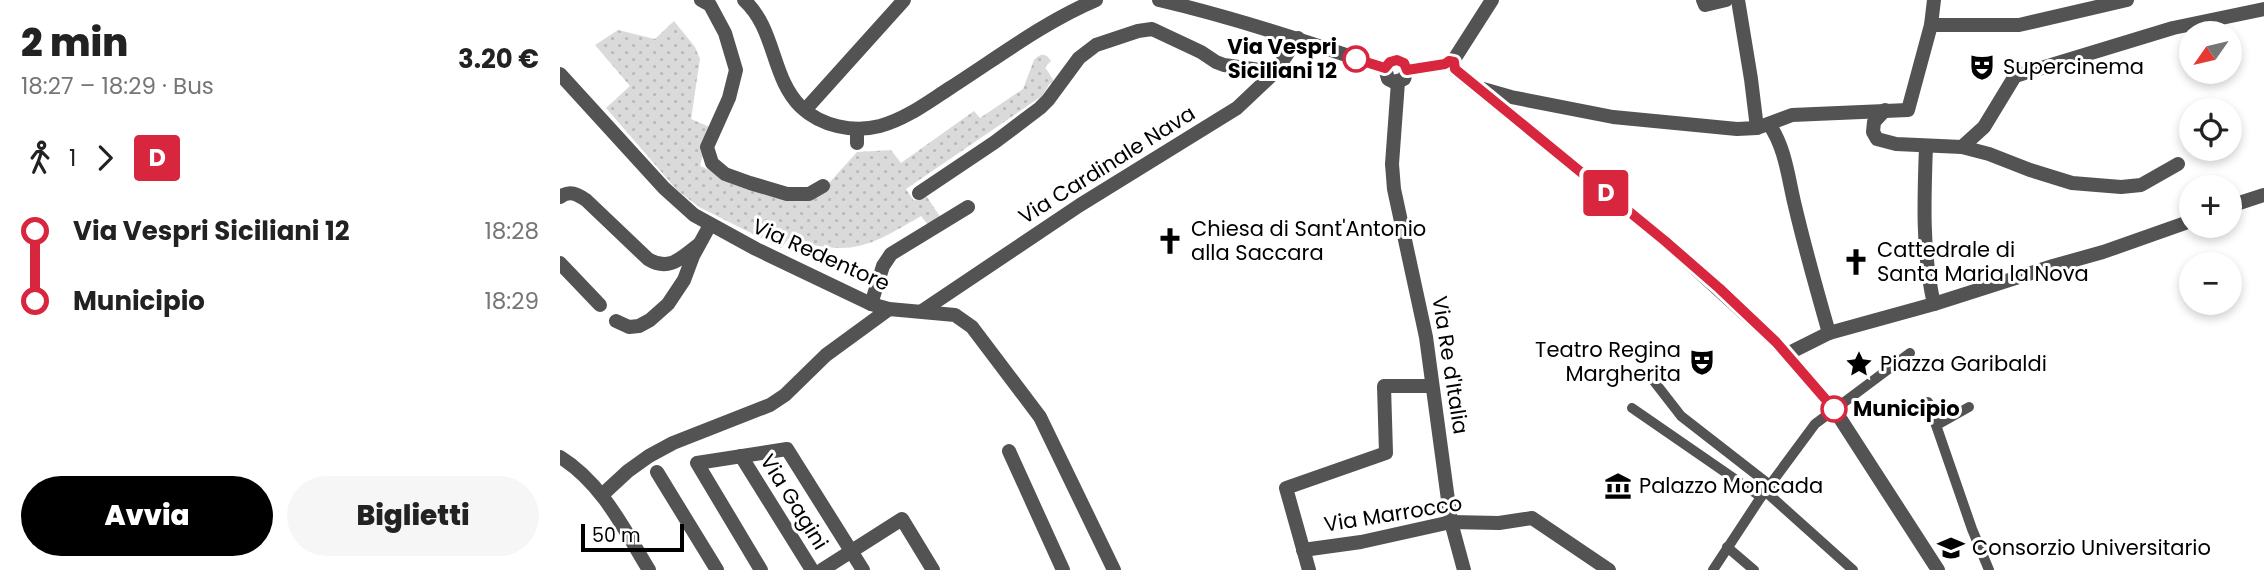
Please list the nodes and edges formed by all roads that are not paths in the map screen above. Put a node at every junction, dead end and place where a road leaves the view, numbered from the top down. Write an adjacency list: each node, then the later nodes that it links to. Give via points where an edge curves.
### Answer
1 (701, 0): 28 (street, via 710,5 725,33 737,69 707,147 712,163 725,174 787,194 809,194)
2 (744, 0): 22 (street, via 764,26 785,85)
3 (904, 0): 22 (street)
4 (1096, 0): 22 (street, via 913,112 857,136)
5 (1159, 0): 14 (street)
6 (1492, 0): 15 (street)
7 (1703, 0): 8 (street, via 1705,5)
8 (1726, 0)
9 (1738, 0): 24 (street)
10 (1934, 0): 13 (street)
11 (2127, 0): 13 (street, via 2019,25)
12 (2264, 9): 26 (street, via 2174,28 2015,75 1984,127)
13 (1931, 25): 23 (street, via 1908,110)
14 (1298, 38): 16 (street); 18 (street, Via Cardinale Nava)
15 (1451, 65): 17 (street); 21 (street)
16 (1385, 68): 17 (street, via 1397,60); 20 (street, via 1388,79)
17 (1407, 70): 20 (street)
18 (1275, 72): 29 (street, via 1216,62 1152,29 1129,33 1096,45 1079,58 1040,108); 42 (street, Via Cardinale Nava, via 1237,108 1080,205)
19 (560, 74): 34 (street, Via Redentore, via 664,188)
20 (1398, 82): 48 (street, Via Re d'Italia, via 1394,189 1419,299)
21 (1475, 86): 24 (street, via 1613,117 1737,129); 46 (street, via 1665,241)
22 (805, 110)
23 (1885, 110): 24 (street, via 1792,115); 25 (street, via 1874,122 1877,139)
24 (1763, 126): 44 (street, via 1776,134 1786,160)
25 (1926, 146): 26 (street); 39 (street, via 1924,229)
26 (1962, 147): 27 (street, via 2072,183 2120,187 2141,185)
27 (2178, 164)
28 (823, 186)
29 (919, 193)
30 (2264, 195): 32 (street)
31 (560, 197): 36 (street, via 576,193 586,200 657,265 680,259)
32 (2242, 202)
33 (968, 207): 38 (street, via 891,254 883,265)
34 (710, 225): 36 (street); 38 (street, Via Redentore)
35 (2179, 225): 39 (street)
36 (698, 245): 43 (street, via 684,280 650,320 629,327)
37 (560, 263): 40 (street)
38 (872, 304): 41 (street, Via Redentore)
39 (1934, 304): 44 (street)
40 (600, 305)
41 (889, 309): 42 (street, Via Redentore); 61 (street, via 826,355 770,405 673,443 628,471)
42 (922, 311): 75 (street, Via Redentore, via 946,313 972,327 1030,402)
43 (616, 321)
44 (1829, 334): 46 (street)
45 (1910, 353): 52 (street)
46 (1787, 354): 52 (street)
47 (1653, 380): 54 (street, via 1681,416)
48 (1432, 386): 62 (street, Via Re d'Italia); 64 (street, via 1384,386 1386,453 1286,488)
49 (1928, 402): 53 (street)
50 (1969, 407): 53 (street)
51 (1632, 408): 57 (street)
52 (1834, 409): 60 (street, via 1815,424); 81 (street)
53 (1937, 425): 82 (street)
54 (1715, 442): 57 (street); 60 (street)
55 (1009, 451): 74 (street)
56 (741, 456): 65 (street, via 787,449); 69 (street, via 697,463); 70 (street, Via Gagini)
57 (1704, 456): 60 (street)
58 (560, 457): 61 (street, via 578,468)
59 (657, 472): 68 (street)
60 (1766, 492): 63 (street); 80 (street)
61 (602, 495): 67 (street)
62 (1451, 522): 64 (street, Via Marrocco); 77 (street, Via Re d'Italia); 78 (street, Via Marrocco, via 1527,519)
63 (1727, 547): 66 (street); 79 (street)
64 (1303, 550): 76 (street)
65 (852, 551): 71 (street); 72 (street); 73 (street, via 902,519)
66 (1751, 568)
67 (649, 570)
68 (718, 570)
69 (761, 570)
70 (812, 570)
71 (822, 570)
72 (863, 570)
73 (933, 570)
74 (1063, 570)
75 (1114, 570)
76 (1309, 570)
77 (1464, 570)
78 (1609, 570)
79 (1713, 570)
80 (1853, 570)
81 (1938, 570)
82 (1989, 570)

